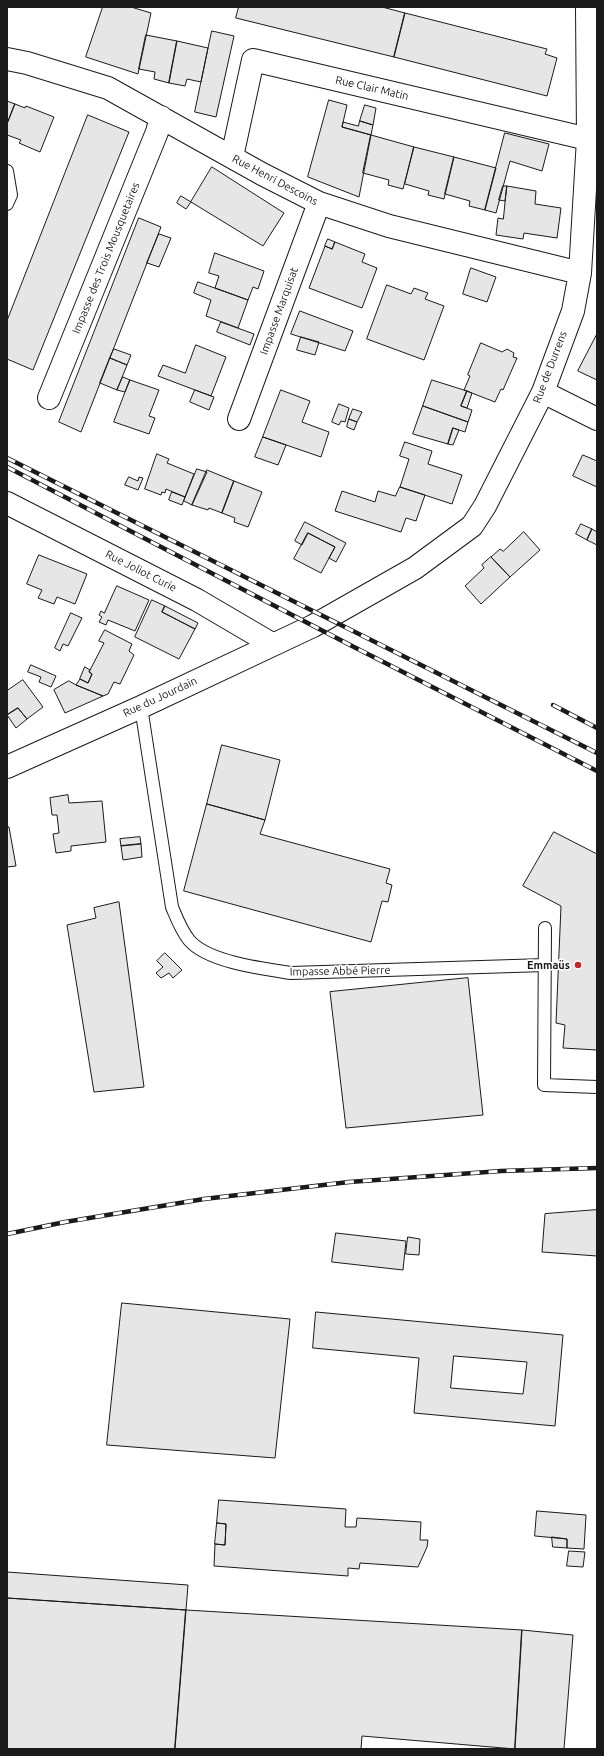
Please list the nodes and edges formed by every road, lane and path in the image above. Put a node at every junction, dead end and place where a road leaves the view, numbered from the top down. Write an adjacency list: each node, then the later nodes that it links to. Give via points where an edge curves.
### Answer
1 (587, 7): 4 (street, Rue de Durrens)
2 (7, 59): 3 (street, Rue Henri Descoins, via 57,71 108,88)
3 (161, 117): 5 (street, Rue Henri Descoins); 11 (street, Impasse des Trois Mousquetaires)
4 (592, 141): 5 (street, Rue Clair Matin, via 253,60); 9 (street, Rue de Durrens)
5 (232, 157): 7 (street, Rue Henri Descoins)
6 (7, 171): 8 (lane, via 11,195)
7 (319, 203): 9 (street, Rue Henri Descoins, via 389,226); 13 (street, Impasse Marquisat)
8 (7, 204)
9 (580, 273): 10 (street, Rue de Durrens, via 572,311)
10 (543, 392): 12 (street); 15 (street, Rue de Durrens, via 485,506 472,526 415,568)
11 (49, 398)
12 (597, 419)
13 (239, 420)
14 (7, 503): 16 (street, Rue Joliot Curie, via 197,600)
15 (313, 626): 16 (street, Rue du Jourdain)
16 (272, 644): 17 (street, Rue du Jourdain)
17 (141, 706): 18 (street, Rue du Jourdain); 20 (lane, Impasse Abbé Pierre, via 172,907 180,927 190,942 213,956 291,973)
18 (7, 767)
19 (545, 928): 20 (lane)
20 (545, 966): 21 (lane, via 544,1085)
21 (597, 1087)

